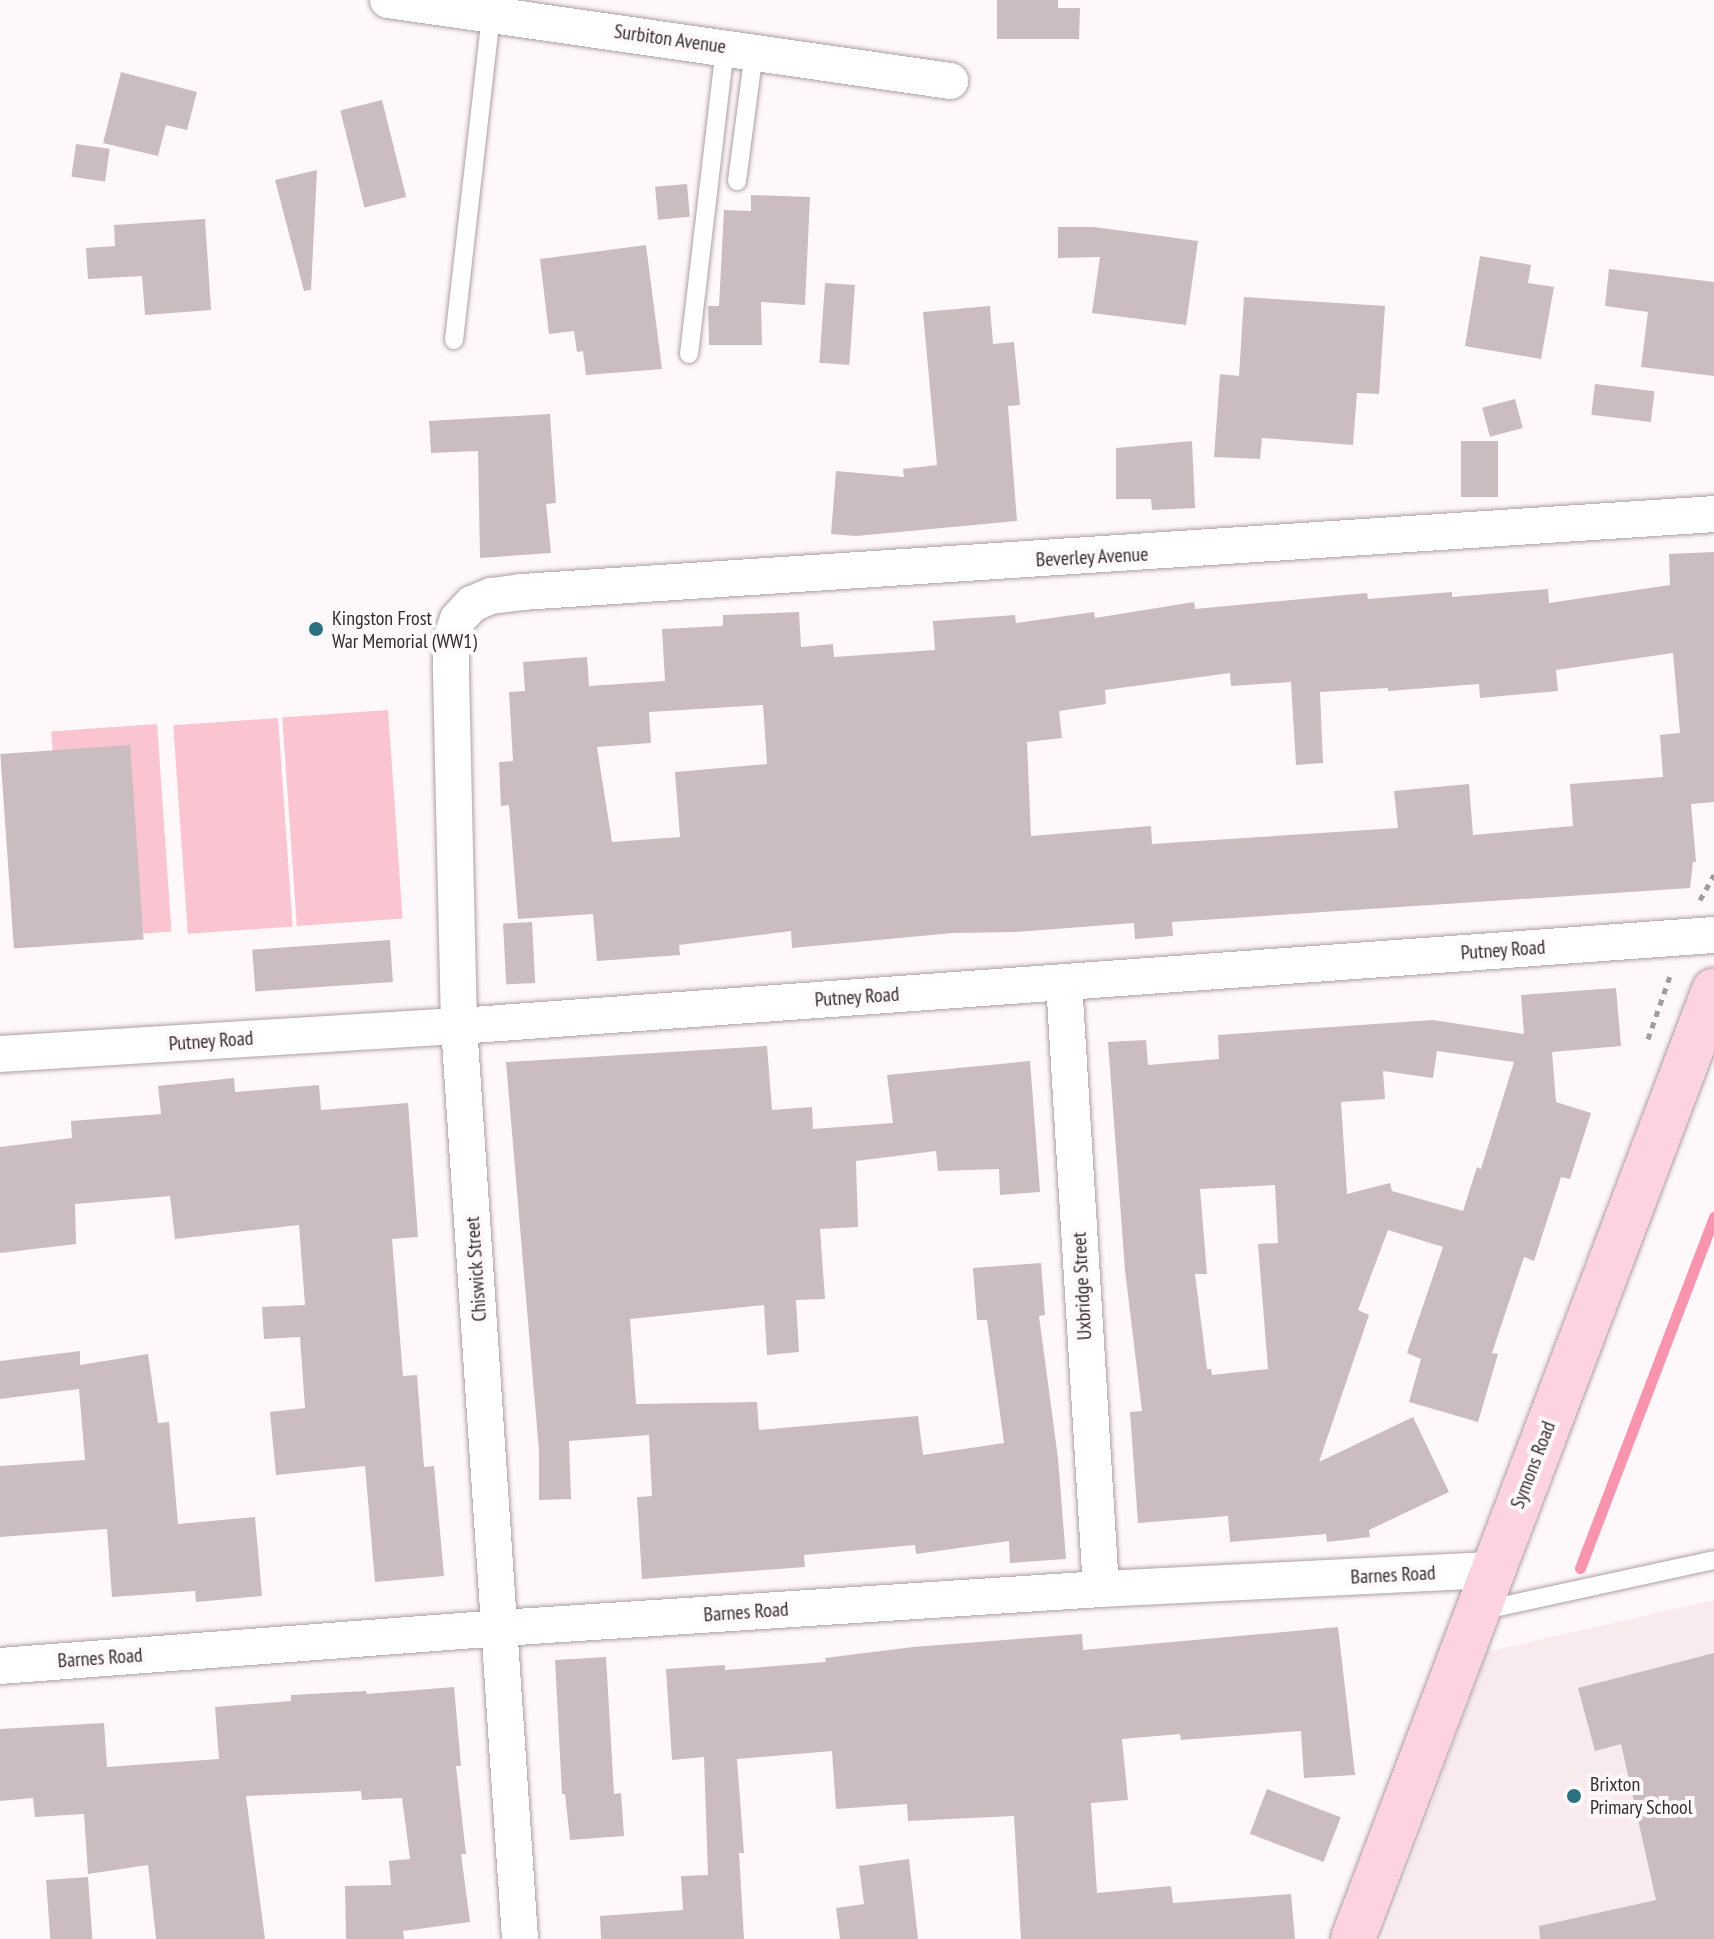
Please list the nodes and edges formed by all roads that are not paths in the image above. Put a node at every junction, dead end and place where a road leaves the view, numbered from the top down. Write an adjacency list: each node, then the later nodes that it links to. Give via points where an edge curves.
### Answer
1 (388, 0): 2 (street, Surbiton Avenue)
2 (492, 7): 3 (street, Surbiton Avenue); 6 (lane)
3 (740, 48): 4 (street, Surbiton Avenue); 5 (lane); 7 (lane)
4 (950, 81)
5 (737, 181)
6 (454, 340)
7 (689, 354)
8 (1714, 514): 9 (street, Beverley Avenue, via 522,592)
9 (472, 604): 13 (street, Chiswick Street, via 458,619 451,639)
10 (1714, 935): 11 (street, Putney Road)
11 (1064, 982): 13 (street, Putney Road); 17 (street, Uxbridge Street)
12 (1714, 990): 16 (main road, Symons Road)
13 (459, 1026): 14 (street, Putney Road); 19 (street, Chiswick Street)
14 (0, 1054)
15 (1714, 1560): 18 (lane)
16 (1493, 1570): 17 (street, Barnes Road); 18 (main road, Symons Road)
17 (1101, 1589): 19 (street, Barnes Road)
18 (1477, 1611): 22 (main road, Symons Road)
19 (501, 1628): 20 (street, Barnes Road); 21 (street, Chiswick Street)
20 (0, 1666)
21 (520, 1939)
22 (1353, 1939)

